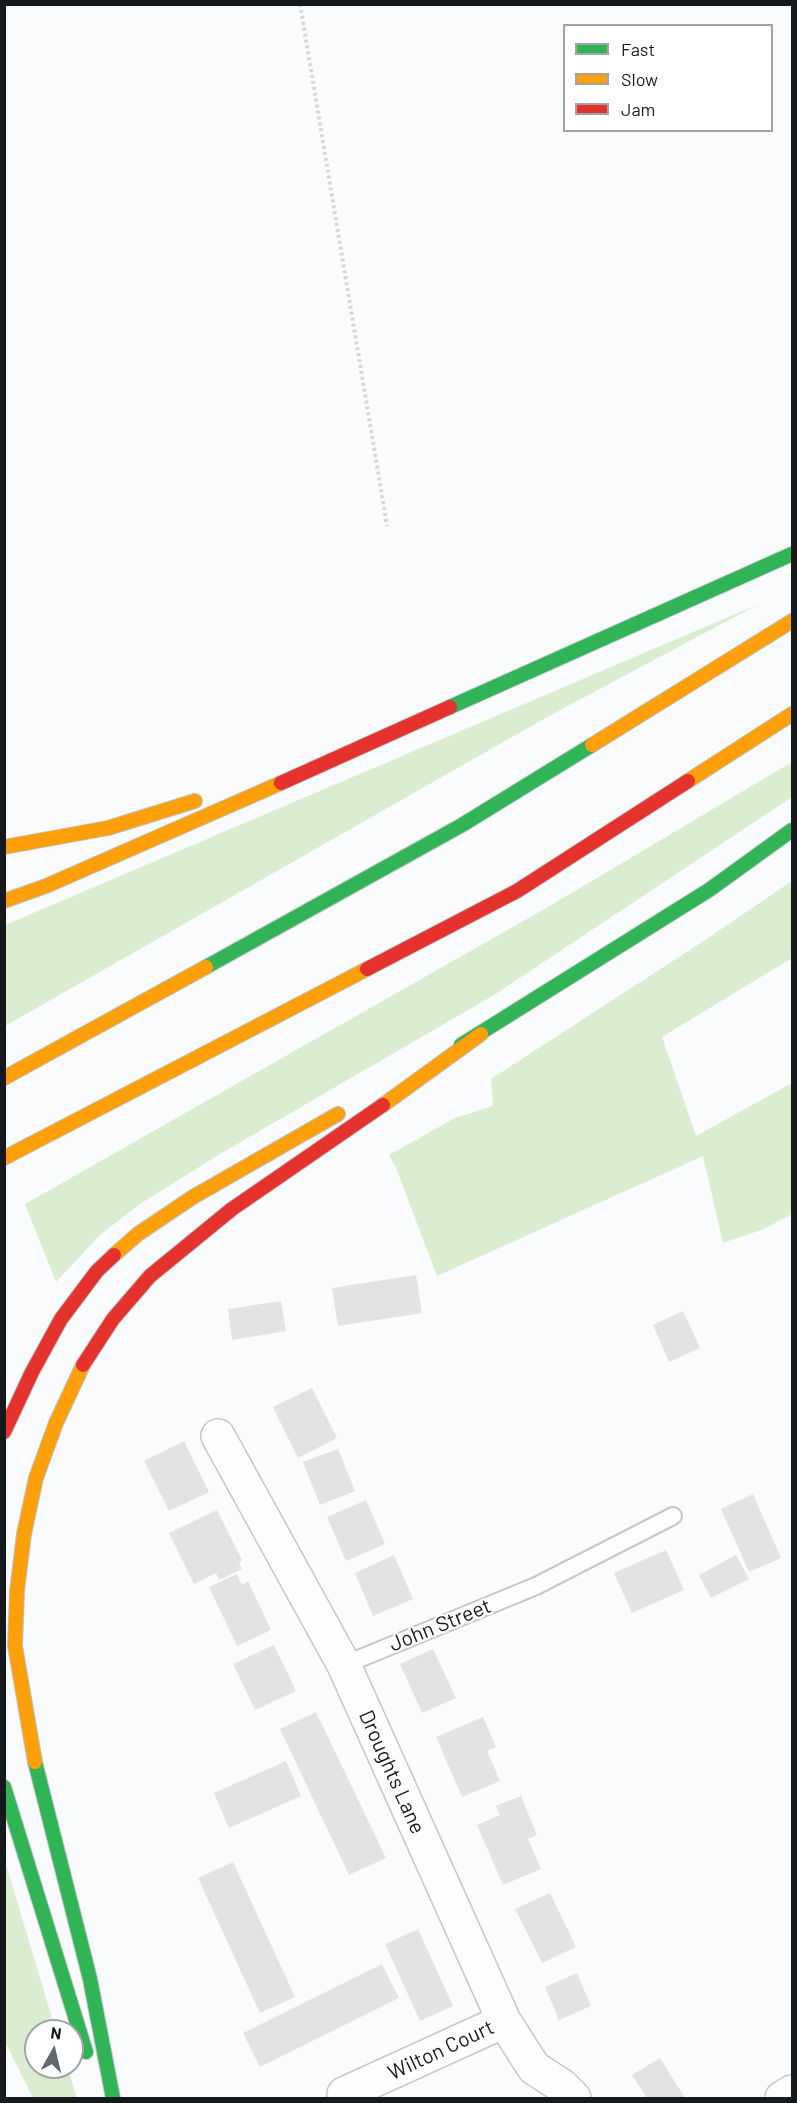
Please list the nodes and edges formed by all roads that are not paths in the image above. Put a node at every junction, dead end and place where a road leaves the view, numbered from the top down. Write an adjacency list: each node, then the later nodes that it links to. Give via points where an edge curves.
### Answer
1 (792, 554): 4 (highway)
2 (792, 621): 11 (highway, via 462,825)
3 (792, 714): 14 (highway, via 517,891)
4 (346, 754): 5 (highway); 9 (highway)
5 (233, 789)
6 (210, 796): 8 (highway, via 108,828)
7 (792, 830): 10 (highway, via 709,891)
8 (4, 847)
9 (4, 901)
10 (481, 1034): 12 (highway); 24 (highway, via 232,1209 150,1276 113,1319 81,1368 36,1478 24,1534 15,1646 34,1759 90,1979)
11 (4, 1078)
12 (377, 1092)
13 (346, 1109): 15 (highway, via 193,1197 138,1234 97,1271 62,1319)
14 (4, 1158)
15 (4, 1432)
16 (218, 1436): 18 (street, Droughts Lane)
17 (673, 1516): 18 (lane, John Street, via 536,1586)
18 (344, 1665): 20 (street, Droughts Lane)
19 (4, 1787): 21 (highway)
20 (504, 2020): 23 (street, Wilton Court); 25 (street, Droughts Lane, via 534,2068)
21 (91, 2067)
22 (792, 2092): 26 (street)
23 (344, 2094)
24 (113, 2098)
25 (574, 2098)
26 (782, 2098)

